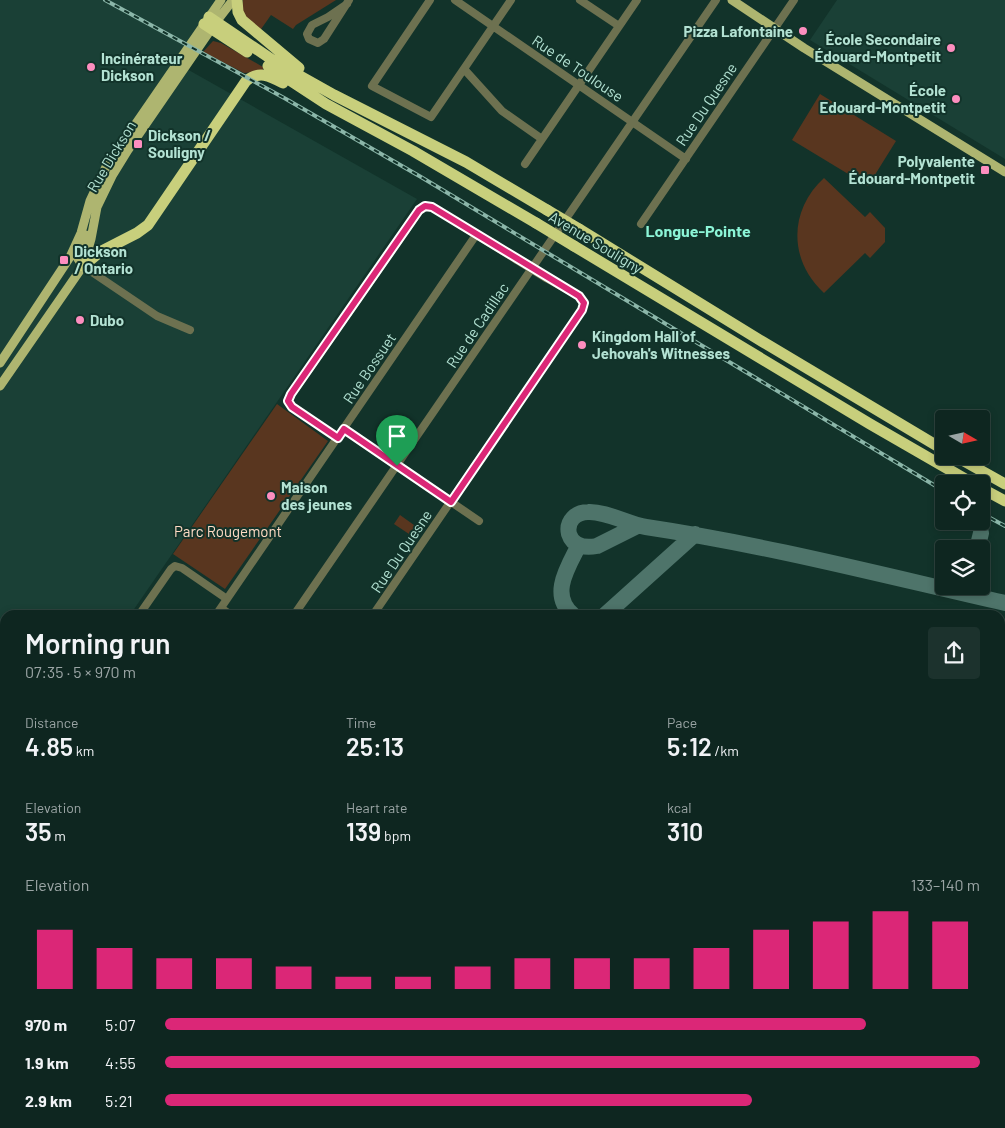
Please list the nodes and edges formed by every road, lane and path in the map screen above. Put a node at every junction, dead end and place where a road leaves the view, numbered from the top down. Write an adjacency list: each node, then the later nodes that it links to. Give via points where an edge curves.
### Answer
1 (221, 0): 12 (main road, Rue Dickson)
2 (235, 0): 12 (main road, Rue Dickson); 18 (highway, via 238,14 248,27)
3 (430, 0): 16 (street, via 372,86 431,117)
4 (455, 0): 13 (street, Rue de Toulouse)
5 (511, 0): 13 (street)
6 (580, 0): 14 (street)
7 (637, 0): 14 (street)
8 (716, 0): 20 (street, Rue de Cadillac)
9 (732, 0): 15 (main road)
10 (794, 0): 15 (street, Rue Du Quesne)
11 (348, 2): 11 (street, via 310,27 309,40 318,43 324,39)
12 (210, 23): 18 (highway, Avenue Souligny); 19 (highway, Avenue Souligny); 25 (main road, Rue Dickson, via 106,167); 28 (main road, Rue Dickson, via 107,185 97,207)
13 (493, 26): 16 (street); 17 (street, Rue de Toulouse)
14 (619, 26): 17 (street)
15 (774, 29): 22 (street, Rue Du Quesne); 24 (main road)
16 (464, 68): 21 (street, via 502,111)
17 (579, 85): 20 (street, Rue de Toulouse); 21 (street)
18 (334, 95): 34 (highway, Avenue Souligny, bridge, via 466,162)
19 (326, 104): 28 (highway, via 268,76 248,78 148,225 100,252); 37 (highway, Avenue Souligny, bridge, via 413,150)
20 (633, 122): 22 (street, Rue de Toulouse); 36 (street, Rue de Cadillac)
21 (542, 139): 23 (street)
22 (686, 159): 26 (street, Rue Du Quesne)
23 (525, 164)
24 (1005, 172)
25 (94, 193): 28 (main road, via 86,237 78,259); 30 (main road, Rue Dickson, via 70,257)
26 (641, 224)
27 (476, 235): 32 (street, Rue Bossuet); 33 (street, via 432,207 422,207 291,394 288,401 292,407); 41 (street, Rue Du Quesne, bridge, via 579,296 584,303)
28 (83, 266): 29 (street, via 157,316); 31 (main road, Rue Dickson)
29 (190, 330)
30 (0, 363)
31 (0, 386)
32 (344, 429): 33 (street, Rue Bossuet); 36 (street)
33 (338, 438): 43 (street, Rue Bossuet)
34 (935, 445)
35 (971, 465): 38 (highway)
36 (397, 466): 41 (street); 46 (street, Rue de Cadillac)
37 (958, 475)
38 (1005, 484)
39 (990, 493): 40 (highway)
40 (1005, 501)
41 (451, 502): 42 (street); 47 (street, Rue Du Quesne)
42 (480, 521)
43 (227, 599): 44 (street, via 175,566); 45 (street, Rue Bossuet)
44 (142, 610)
45 (219, 610)
46 (297, 610)
47 (377, 610)

